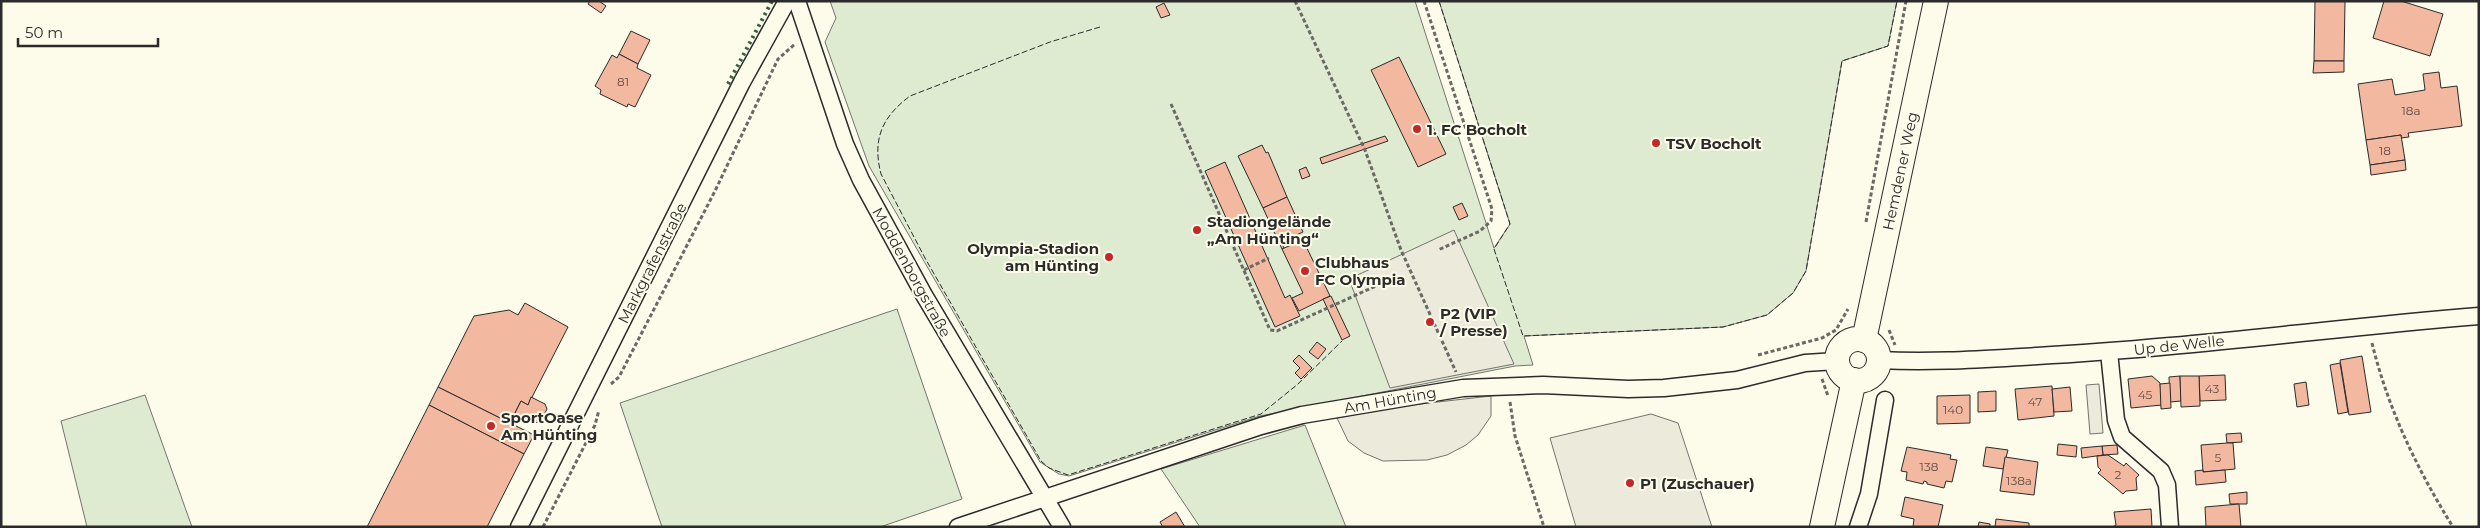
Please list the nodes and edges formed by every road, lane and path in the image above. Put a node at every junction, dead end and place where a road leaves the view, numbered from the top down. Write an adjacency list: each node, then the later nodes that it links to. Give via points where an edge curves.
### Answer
1 (787, 1): 29 (street, Markgrafenstraße, via 742,82)
2 (797, 1): 7 (street, Moddenborgstraße)
3 (1295, 1): 25 (path, via 1365,150 1401,250)
4 (1424, 1): 10 (path, via 1492,209 1491,221 1480,231)
5 (1906, 1): 9 (path)
6 (1936, 1): 17 (street, Hemdener Weg)
7 (808, 34): 24 (path, via 778,60 619,377); 28 (street, Moddenborgstraße, via 845,144 861,180)
8 (1171, 104): 12 (path)
9 (1865, 226)
10 (1438, 250)
11 (1269, 258): 12 (path)
12 (1244, 270): 13 (path, via 1270,330 1277,331)
13 (1378, 285)
14 (1849, 307): 19 (path, via 1836,330 1822,338)
15 (2479, 316): 16 (street, Up de Welle)
16 (2368, 325): 18 (street, Up de Welle); 37 (path, via 2379,371 2404,436 2431,492)
17 (1864, 340): 20 (street, via 1876,350); 21 (street, via 1856,339 1842,346)
18 (2109, 352): 20 (street, Up de Welle, via 1949,361); 36 (street, via 2116,420 2122,437 2161,471 2167,485)
19 (1755, 356)
20 (1878, 360): 22 (street, via 1871,376)
21 (1837, 361): 22 (street, via 1844,375); 23 (street, Am Hünting, via 1805,363 1737,380 1664,388)
22 (1854, 380): 34 (street)
23 (1510, 385): 25 (street, Am Hünting); 33 (path, via 1515,436)
24 (608, 388)
25 (1463, 388): 28 (street, Am Hünting, via 1302,415)
26 (1884, 400): 35 (street, via 1868,494)
27 (599, 408): 30 (path, via 595,425)
28 (1044, 499): 31 (street, Am Hünting); 32 (street, Moddenborgstraße)
29 (519, 527)
30 (544, 527)
31 (958, 527)
32 (1062, 527)
33 (1544, 527)
34 (1822, 527)
35 (1858, 527)
36 (2170, 527)
37 (2453, 527)

